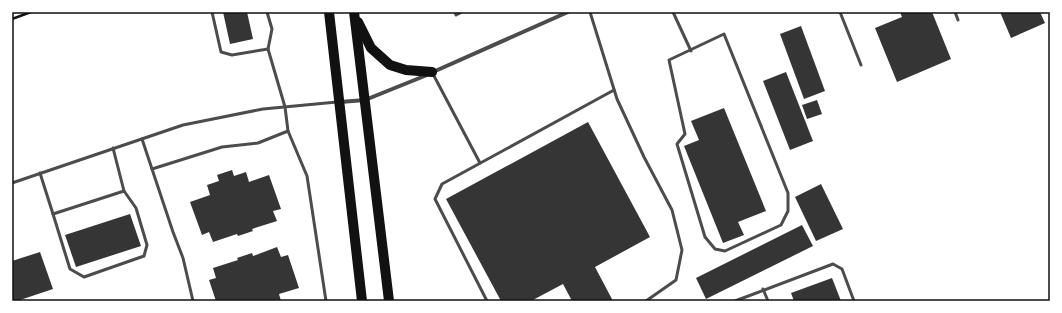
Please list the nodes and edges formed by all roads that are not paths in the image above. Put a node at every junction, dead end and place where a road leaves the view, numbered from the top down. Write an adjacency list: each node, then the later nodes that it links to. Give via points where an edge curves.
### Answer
1 (212, 12): 13 (lane, via 221,52 232,56)
2 (267, 12): 13 (lane, via 272,29)
3 (329, 12): 19 (main road)
4 (354, 12): 16 (main road, via 371,48 390,65 406,70); 18 (main road)
5 (455, 12): 6 (lane, via 456,15)
6 (462, 12)
7 (568, 12): 16 (street)
8 (590, 12): 17 (lane)
9 (673, 12): 14 (lane)
10 (840, 12): 15 (lane)
11 (955, 12): 12 (lane)
12 (958, 20)
13 (268, 48): 20 (lane)
14 (691, 51): 14 (lane, via 669,60 685,134 677,144 705,237 715,249 725,251 781,225 788,211 788,192 724,34)
15 (861, 65)
16 (432, 72): 18 (street); 24 (lane)
17 (614, 90): 24 (lane); 36 (lane, via 644,157 672,210 682,250 676,280)
18 (365, 100): 19 (street); 34 (main road)
19 (340, 102): 20 (lane); 33 (main road)
20 (285, 107): 21 (lane); 22 (lane, via 183,125)
21 (288, 131): 25 (lane, via 258,143 222,146); 32 (lane, via 307,176)
22 (142, 139): 23 (lane); 25 (lane)
23 (113, 148): 26 (lane); 28 (lane)
24 (480, 163): 35 (lane, via 442,184 435,199)
25 (152, 169): 31 (lane, via 183,258)
26 (40, 173): 27 (lane); 29 (lane)
27 (12, 183)
28 (124, 190): 29 (lane); 29 (lane, via 136,208 147,245 144,256 84,278 70,269)
29 (53, 214)
30 (763, 290): 37 (lane); 38 (lane); 39 (lane, via 832,264 842,269)
31 (193, 301)
32 (326, 301)
33 (362, 301)
34 (389, 301)
35 (487, 301)
36 (646, 301)
37 (735, 301)
38 (768, 301)
39 (854, 301)

